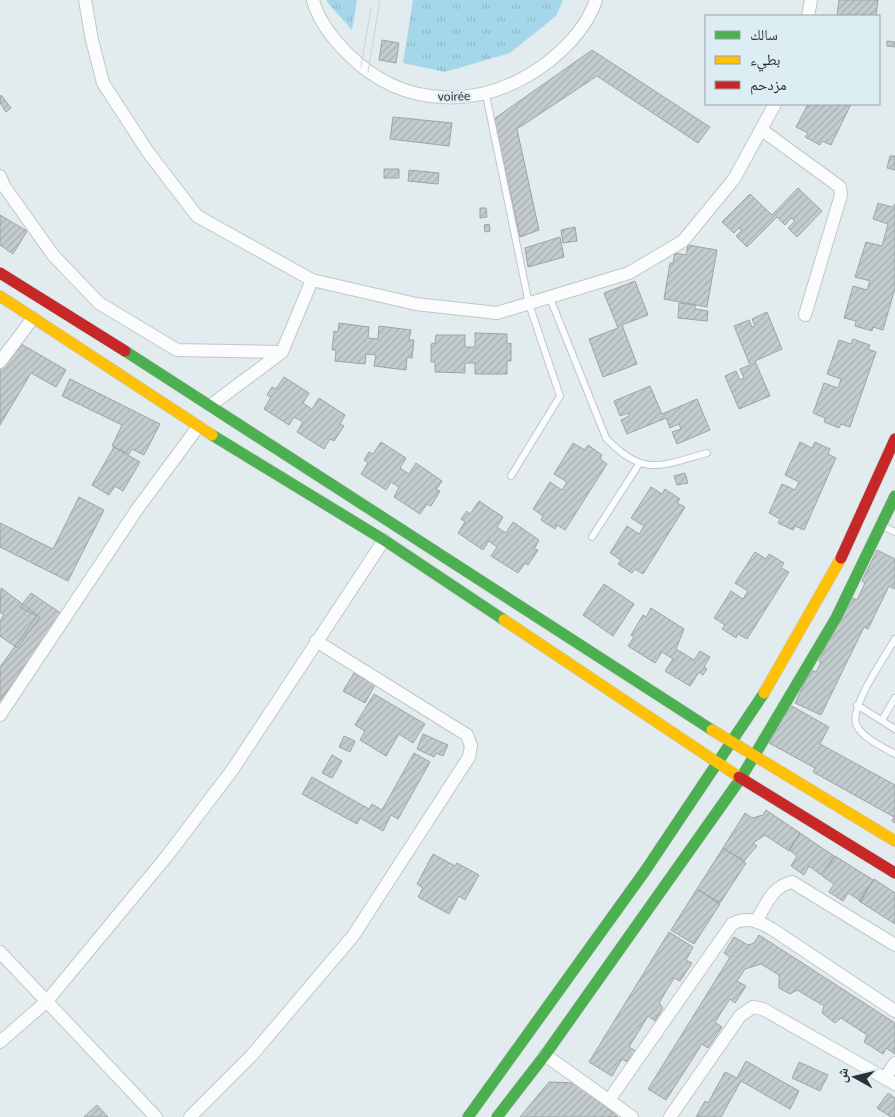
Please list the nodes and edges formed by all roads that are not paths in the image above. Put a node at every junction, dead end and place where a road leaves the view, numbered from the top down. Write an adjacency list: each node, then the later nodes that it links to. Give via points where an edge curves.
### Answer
1 (85, 0): 11 (street, via 103,83 148,152 197,216)
2 (313, 0): 6 (street, voirée, via 334,40 368,72 395,87 425,96)
3 (596, 0): 6 (street, voirée, via 593,10 566,48 529,76)
4 (811, 0): 5 (street)
5 (808, 15)
6 (486, 95): 14 (lane)
7 (774, 105): 8 (street)
8 (762, 130): 13 (street, via 734,179 683,242 629,272); 15 (street, via 840,187 841,195)
9 (0, 176): 17 (street, via 52,255 99,303 177,350)
10 (0, 273): 19 (main road)
11 (312, 280): 14 (street, via 416,304 497,313); 17 (street)
12 (0, 296): 16 (main road)
13 (550, 298): 14 (street); 23 (lane, via 606,438 621,454)
14 (529, 304): 24 (lane, via 560,396)
15 (805, 315)
16 (34, 318): 18 (street); 20 (main road)
17 (282, 352): 19 (street)
18 (0, 362)
19 (211, 405): 37 (main road)
20 (198, 427): 29 (main road); 34 (street, via 138,508)
21 (895, 439): 37 (main road, via 824,595)
22 (707, 454): 23 (lane, via 661,466)
23 (639, 464): 28 (lane)
24 (511, 476)
25 (894, 502): 26 (main road)
26 (881, 526): 27 (lane); 39 (main road, via 836,618)
27 (895, 532)
28 (592, 537)
29 (384, 540): 31 (street); 40 (main road)
30 (895, 639): 33 (lane)
31 (316, 640): 47 (street, via 233,769 144,885); 55 (street, via 467,735 471,746 469,757 353,936 252,1055)
32 (895, 698): 35 (lane)
33 (857, 705): 35 (lane); 38 (lane, via 855,721 858,728)
34 (0, 714)
35 (882, 720): 36 (lane)
36 (895, 729)
37 (733, 744): 39 (main road); 40 (main road)
38 (895, 754)
39 (754, 755): 41 (main road); 42 (main road)
40 (721, 763): 41 (main road); 56 (main road, via 540,1022)
41 (742, 778): 43 (main road); 50 (main road)
42 (895, 841)
43 (895, 873)
44 (756, 920): 45 (street, via 775,890 792,882); 48 (street); 53 (street, via 738,920 732,924)
45 (895, 945)
46 (0, 952): 47 (street)
47 (46, 1001): 49 (street); 54 (street)
48 (895, 1011)
49 (0, 1042)
50 (545, 1054): 53 (street); 57 (main road)
51 (895, 1063): 52 (street)
52 (890, 1081): 59 (street, via 763,1009 752,1007 740,1016)
53 (609, 1100): 58 (street)
54 (156, 1117)
55 (190, 1117)
56 (468, 1117)
57 (496, 1117)
58 (632, 1117)
59 (670, 1117)

